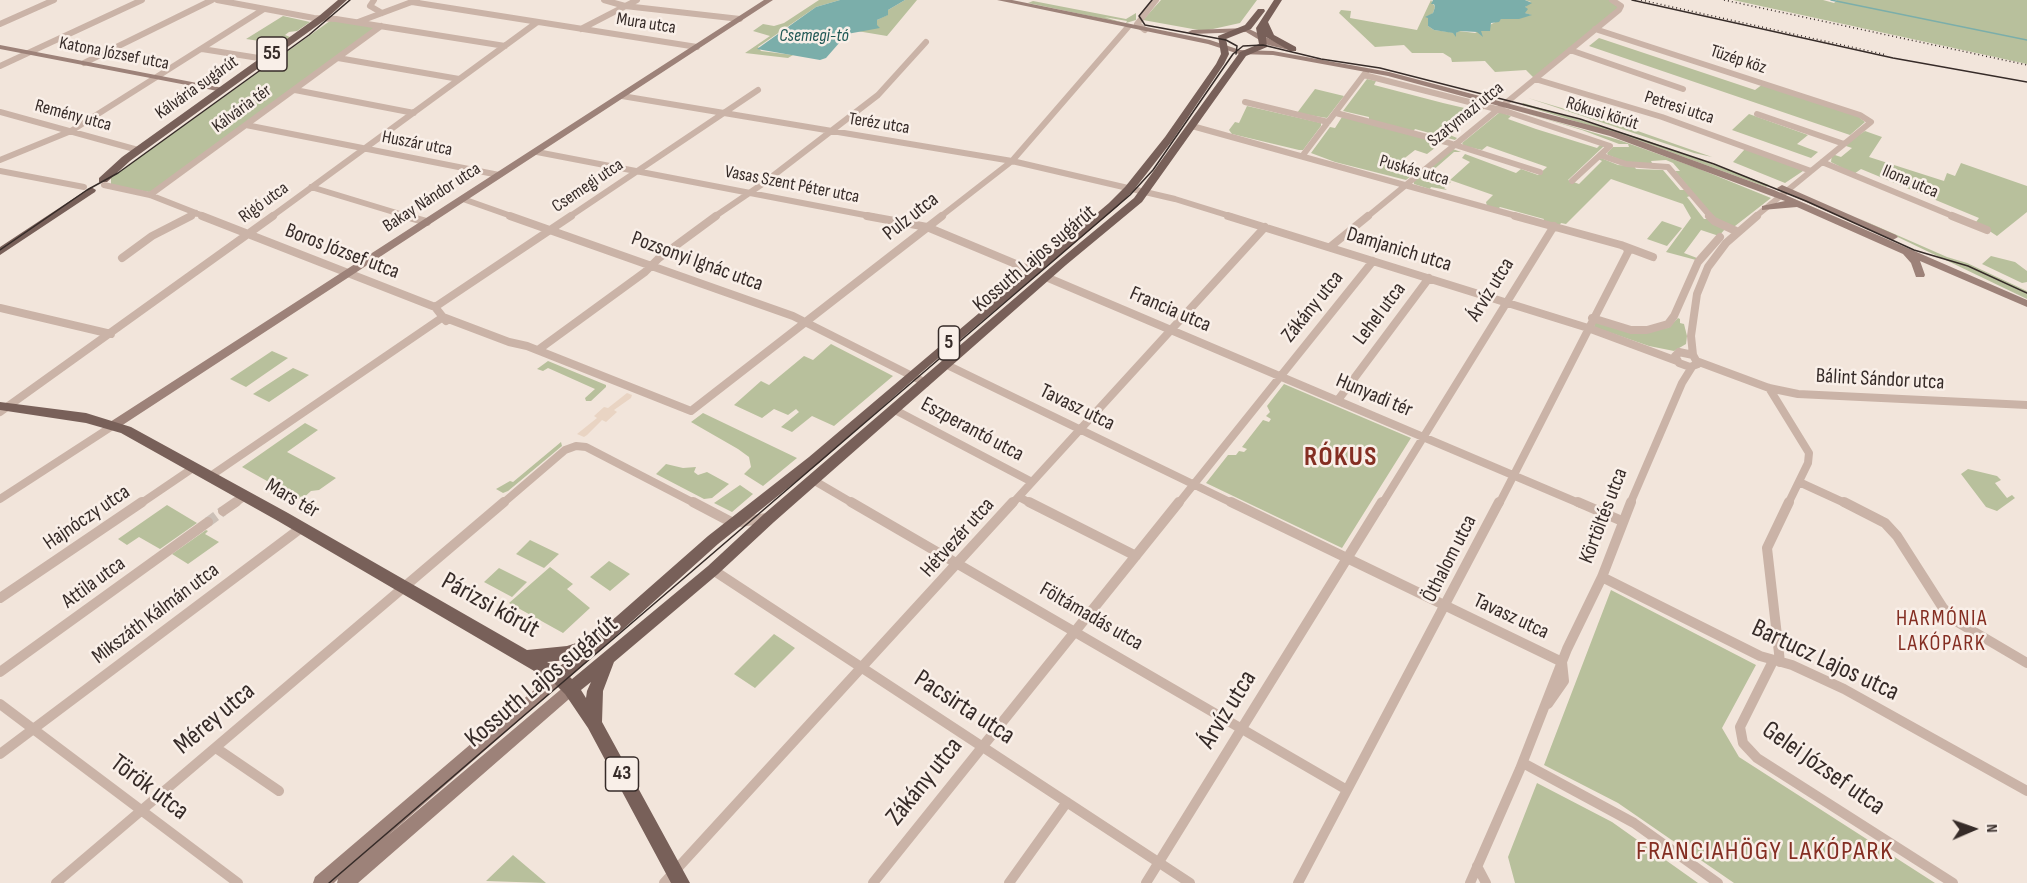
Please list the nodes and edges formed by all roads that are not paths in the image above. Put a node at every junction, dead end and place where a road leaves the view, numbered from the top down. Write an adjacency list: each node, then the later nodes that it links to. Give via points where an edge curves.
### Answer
1 (54, 0): 24 (street)
2 (142, 0): 39 (street)
3 (212, 0): 43 (street)
4 (217, 0): 17 (street)
5 (343, 0): 20 (main road, Kálvária sugárút / 55)
6 (374, 0): 18 (street, via 370,6)
7 (604, 0): 16 (street)
8 (637, 0): 16 (street)
9 (769, 0): 21 (main road, Bakay Nándor utca)
10 (1001, 0): 26 (main road)
11 (1156, 0): 26 (street, Pulz utca)
12 (1269, 0): 29 (main road)
13 (1278, 0): 19 (main road)
14 (1612, 0): 28 (street, Szatymazi utca, via 1622,7)
15 (415, 1): 18 (street); 23 (street, Mura utca)
16 (625, 6): 21 (street); 27 (street)
17 (264, 9): 20 (street); 36 (street)
18 (382, 13): 22 (street)
19 (1267, 16): 30 (main road, via 1260,28); 37 (main road, via 1265,28 1270,36)
20 (322, 18): 22 (street); 42 (main road, Kálvária sugárút / 55)
21 (740, 19): 35 (main road, Bakay Nándor utca)
22 (358, 22): 25 (street)
23 (536, 23): 27 (street, Mura utca); 33 (street, Rigó utca)
24 (0, 24)
25 (381, 26): 33 (street); 41 (street, Kálvária tér)
26 (1133, 26): 29 (main road, via 1201,33); 32 (main road, Rókusi körút); 76 (street, Pulz utca)
27 (581, 29): 35 (street, Mura utca)
28 (1595, 29): 38 (street, Szatymazi utca); 62 (street, Tüzép köz, via 1860,115)
29 (1243, 30): 30 (main road, Rókusi körút); 32 (main road, via 1224,36)
30 (1262, 38): 37 (main road, Rókusi körút); 40 (main road, Kossuth Lajos sugárút / 5, via 1262,47)
31 (926, 42): 66 (street, via 881,92)
32 (1221, 45): 40 (main road, Rókusi körút); 87 (main road, Kossuth Lajos sugárút / 5, via 1225,54 1220,64)
33 (505, 46): 47 (street, Rigó utca)
34 (0, 47): 39 (main road, Katona József utca)
35 (697, 47): 53 (main road, Bakay Nándor utca)
36 (202, 48): 42 (street); 46 (street)
37 (1293, 49): 55 (main road, Rókusi körút, via 1393,68)
38 (1570, 50): 48 (street, Szatymazi utca); 49 (street)
39 (28, 53): 43 (main road, Katona József utca); 44 (street)
40 (1244, 53): 45 (main road, Rókusi körút, via 1273,53); 64 (main road, Kossuth Lajos sugárút / 5)
41 (338, 58): 47 (street); 51 (street, Kálvária tér)
42 (265, 59): 50 (main road, Kálvária sugárút / 55)
43 (84, 63): 46 (main road, Katona József utca)
44 (0, 66)
45 (1366, 72): 55 (main road, Rókusi körút); 59 (street)
46 (157, 77): 50 (main road, Katona József utca); 65 (street)
47 (459, 79): 57 (street, Rigó utca)
48 (1535, 79): 55 (street, Szatymazi utca); 80 (street, Petresi utca, via 1662,117)
49 (1683, 89)
50 (223, 90): 71 (main road, Kálvária sugárút / 55)
51 (295, 90): 57 (street); 63 (street, Kálvária tér)
52 (758, 90): 58 (street, Csemegi utca)
53 (622, 96): 58 (street, Teréz utca); 72 (main road, Bakay Nándor utca)
54 (1245, 102): 61 (street)
55 (1506, 103): 67 (street, Rókusi körút); 68 (street, Szatymazi utca); 90 (main road, Rókusi körút, via 1643,143)
56 (0, 112): 65 (street, Remény utca)
57 (414, 112): 70 (street, Rigó utca)
58 (725, 113): 66 (street, Teréz utca); 79 (street, Csemegi utca)
59 (1336, 113): 61 (street); 68 (street)
60 (1757, 114): 69 (street)
61 (1329, 122): 73 (street)
62 (1871, 122): 69 (street)
63 (246, 125): 70 (street); 91 (street, Kálvária tér)
64 (1192, 126): 73 (street, Puskás utca); 89 (main road, Kossuth Lajos sugárút / 5)
65 (71, 131): 71 (street, Remény utca); 75 (street)
66 (828, 133): 76 (street, Teréz utca); 88 (street)
67 (1603, 142): 74 (street, via 1610,146)
68 (1454, 144): 81 (street); 84 (street, Szatymazi utca)
69 (1844, 144): 77 (street)
70 (364, 149): 82 (street, Huszár utca); 86 (street, Rigó utca)
71 (138, 150): 85 (main road, Kálvária sugárút / 55)
72 (537, 152): 79 (street, Vasas Szent Péter utca); 82 (main road, Bakay Nándor utca)
73 (1303, 155): 84 (street, Puskás utca)
74 (1600, 155): 83 (street); 102 (street, via 1626,164 1668,167 1714,221)
75 (0, 160)
76 (1012, 161): 87 (street, Teréz utca); 98 (street, Pulz utca)
77 (1822, 162): 80 (street); 101 (street, Ilona utca)
78 (0, 171): 85 (street, Boros József utca)
79 (638, 171): 88 (street, Vasas Szent Péter utca); 100 (street, Csemegi utca)
80 (1811, 171): 90 (street)
81 (1540, 172)
82 (499, 176): 92 (main road, Bakay Nándor utca)
83 (1572, 181)
84 (1406, 184): 97 (street, Puskás utca); 106 (street, Szatymazi utca)
85 (93, 186): 91 (street, Boros József utca); 105 (main road, Kálvária sugárút / 55); 109 (main road, Kálvária sugárút / 55)
86 (311, 187): 96 (street); 103 (street, Rigó utca)
87 (1129, 189): 89 (street); 116 (main road, Kossuth Lajos sugárút / 5)
88 (749, 192): 98 (street, Vasas Szent Péter utca); 114 (street)
89 (1146, 192): 99 (street, Damjanich utca); 116 (main road, Kossuth Lajos sugárút / 5, via 1117,219)
90 (1783, 193): 93 (street); 94 (main road, Rókusi körút); 112 (main road, Rókusi körút, via 1854,218)
91 (150, 195): 95 (street, Boros József utca)
92 (464, 199): 96 (main road, Bakay Nándor utca); 100 (street, Pozsonyi Ignác utca)
93 (1765, 208): 94 (main road, via 1782,204); 102 (street)
94 (1812, 209): 108 (main road, Rókusi körút)
95 (195, 213): 103 (street, Boros József utca); 111 (street)
96 (427, 222): 115 (main road, Bakay Nándor utca)
97 (1554, 226): 107 (street, Puskás utca); 119 (street, Árvíz utca)
98 (927, 227): 116 (street, Vasas Szent Péter utca); 125 (street, Pulz utca)
99 (1265, 227): 106 (street, Damjanich utca); 127 (street, Hétvezér utca)
100 (551, 229): 114 (street, Pozsonyi Ignác utca); 121 (street, Csemegi utca)
101 (1987, 230)
102 (1736, 231): 129 (street, via 1712,261 1702,282)
103 (247, 234): 115 (street, Boros József utca); 128 (street, Rigó utca)
104 (1720, 237): 124 (street, via 1698,262 1668,324 1631,330)
105 (0, 247)
106 (1330, 247): 113 (street, Damjanich utca)
107 (1627, 249): 110 (street, Puskás utca); 124 (street, Öthalom utca)
108 (1905, 251): 112 (main road, Rókusi körút); 117 (main road, via 1916,262)
109 (0, 252)
110 (1653, 257)
111 (122, 258)
112 (1934, 260): 120 (main road, Rókusi körút)
113 (1373, 261): 118 (street, Damjanich utca); 135 (street, Zákány utca)
114 (652, 265): 125 (street, Pozsonyi Ignác utca); 130 (street)
115 (349, 274): 121 (street, Boros József utca); 143 (main road, Bakay Nándor utca)
116 (1040, 274): 127 (street, Francia utca); 133 (main road, Kossuth Lajos sugárút / 5); 134 (main road, Kossuth Lajos sugárút / 5)
117 (1920, 275)
118 (1429, 278): 119 (street, Damjanich utca); 139 (street, Lehel utca)
119 (1507, 303): 126 (street, Damjanich utca); 145 (street, Árvíz utca)
120 (2027, 304)
121 (435, 307): 123 (street)
122 (0, 308): 128 (street)
123 (443, 317): 130 (street); 148 (street)
124 (1592, 318): 126 (street, Öthalom utca)
125 (805, 322): 130 (street, Pulz utca, via 691,411); 134 (street, Pozsonyi Ignác utca)
126 (1588, 328): 131 (street, Damjanich utca); 147 (street, Öthalom utca)
127 (1170, 329): 135 (street, Francia utca); 144 (street, Hétvezér utca)
128 (111, 334): 141 (street, Rigó utca)
129 (1691, 336): 131 (street); 132 (street)
130 (538, 350)
131 (1679, 357): 132 (street); 132 (street); 137 (street)
132 (1694, 363): 137 (street, Körtöltés utca); 138 (street, Bálint Sándor utca)
133 (945, 364): 136 (main road, Kossuth Lajos sugárút / 5); 144 (street, Tavasz utca)
134 (911, 376): 136 (street); 160 (main road, Kossuth Lajos sugárút / 5, via 814,460)
135 (1281, 376): 139 (street, Hunyadi tér); 152 (street)
136 (926, 383): 142 (main road, Kossuth Lajos sugárút / 5)
137 (1682, 383): 158 (street, Körtöltés utca)
138 (1769, 388): 140 (street, Bálint Sándor utca, via 1798,394); 151 (street, via 1809,453)
139 (1338, 400): 145 (street, Hunyadi tér)
140 (2027, 405)
141 (3, 408): 143 (main road, Mars tér)
142 (895, 410): 149 (main road, Kossuth Lajos sugárút / 5); 150 (street, Eszperantó utca)
143 (114, 425): 146 (main road, Mars tér); 155 (street)
144 (1079, 429): 150 (street, Hétvezér utca); 152 (street, Tavasz utca)
145 (1424, 436): 147 (street); 163 (street, Hunyadi tér)
146 (193, 468): 148 (main road, Mars tér); 168 (street, Hajnóczy utca)
147 (1513, 474): 158 (street); 169 (street, Öthalom utca)
148 (209, 477): 153 (main road, Mars tér)
149 (813, 480): 157 (main road, Kossuth Lajos sugárút / 5); 164 (street, Föltámadás utca)
150 (1032, 482): 154 (street, Hétvezér utca)
151 (1799, 482): 175 (street, via 1767,548); 176 (street, via 1885,523 1954,620)
152 (1193, 485): 162 (street, Zákány utca); 163 (street)
153 (244, 496): 156 (street); 161 (main road, Mars tér)
154 (1019, 497): 162 (street); 164 (street, Hétvezér utca)
155 (0, 499)
156 (223, 511)
157 (769, 518): 160 (street); 165 (main road, Kossuth Lajos sugárút / 5)
158 (1622, 521): 166 (street, Körtöltés utca)
159 (208, 522): 178 (street, Attila utca)
160 (732, 523): 167 (street, via 586,447 576,446 560,454); 171 (main road, Kossuth Lajos sugárút / 5)
161 (301, 528): 167 (main road, Mars tér); 182 (street, Mikszáth Kálmán utca)
162 (1136, 556): 170 (street, Zákány utca)
163 (1347, 559): 169 (street, Tavasz utca); 183 (street, Árvíz utca)
164 (958, 564): 170 (street, Föltámadás utca); 177 (street, Hétvezér utca)
165 (713, 570): 173 (main road, Kossuth Lajos sugárút / 5); 177 (street, Pacsirta utca)
166 (1602, 577): 174 (street, Körtöltés utca); 175 (street, Bartucz Lajos utca)
167 (404, 589): 172 (main road, Párizsi körút); 185 (street, Mérey utca)
168 (0, 598)
169 (1446, 606): 174 (street, Tavasz utca); 188 (street, Öthalom utca)
170 (1076, 631): 183 (street, Föltámadás utca); 184 (street, Zákány utca)
171 (602, 639): 172 (main road, 5, via 568,653); 179 (main road, Kossuth Lajos sugárút / 5)
172 (526, 657): 179 (main road, Párizsi körút)
173 (609, 659): 179 (main road, Kossuth Lajos sugárút / 5); 181 (main road, via 595,691)
174 (1562, 662): 187 (street, Körtöltés utca, via 1562,687 1544,707)
175 (1777, 662): 190 (street, Bartucz Lajos utca, via 1806,670 1844,689); 208 (street, Gelei József utca, via 1740,727 1743,743 1757,758)
176 (2027, 663)
177 (862, 668): 184 (street, Pacsirta utca); 195 (street, Hétvezér utca)
178 (0, 672)
179 (565, 683): 181 (main road, Párizsi körút / 43); 198 (main road, Kossuth Lajos sugárút); 199 (main road, Kossuth Lajos sugárút)
180 (0, 704): 182 (street, Török utca)
181 (594, 723): 195 (main road, Párizsi körút / 43)
182 (32, 729): 186 (street, Mikszáth Kálmán utca); 192 (street, Török utca)
183 (1243, 729): 188 (street, Föltámadás utca); 193 (street, Árvíz utca)
184 (982, 747): 191 (street, Pacsirta utca); 200 (street, Zákány utca)
185 (216, 748): 189 (street); 192 (street, Mérey utca)
186 (0, 754)
187 (1522, 763): 194 (street, Körtöltés utca); 207 (street, via 1634,823)
188 (1347, 790): 204 (street, Öthalom utca)
189 (279, 791)
190 (2027, 791)
191 (1067, 802): 193 (street, Pacsirta utca); 201 (street)
192 (141, 811): 196 (street, Mérey utca); 197 (street, Török utca)
193 (1159, 862): 202 (street, Árvíz utca); 203 (street, Pacsirta utca)
194 (1477, 866): 205 (street, Körtöltés utca); 206 (street)
195 (673, 879)
196 (56, 883)
197 (238, 883)
198 (321, 883)
199 (345, 883)
200 (873, 883)
201 (1009, 883)
202 (1146, 883)
203 (1190, 883)
204 (1298, 883)
205 (1470, 883)
206 (1486, 883)
207 (1718, 883)
208 (1953, 883)

